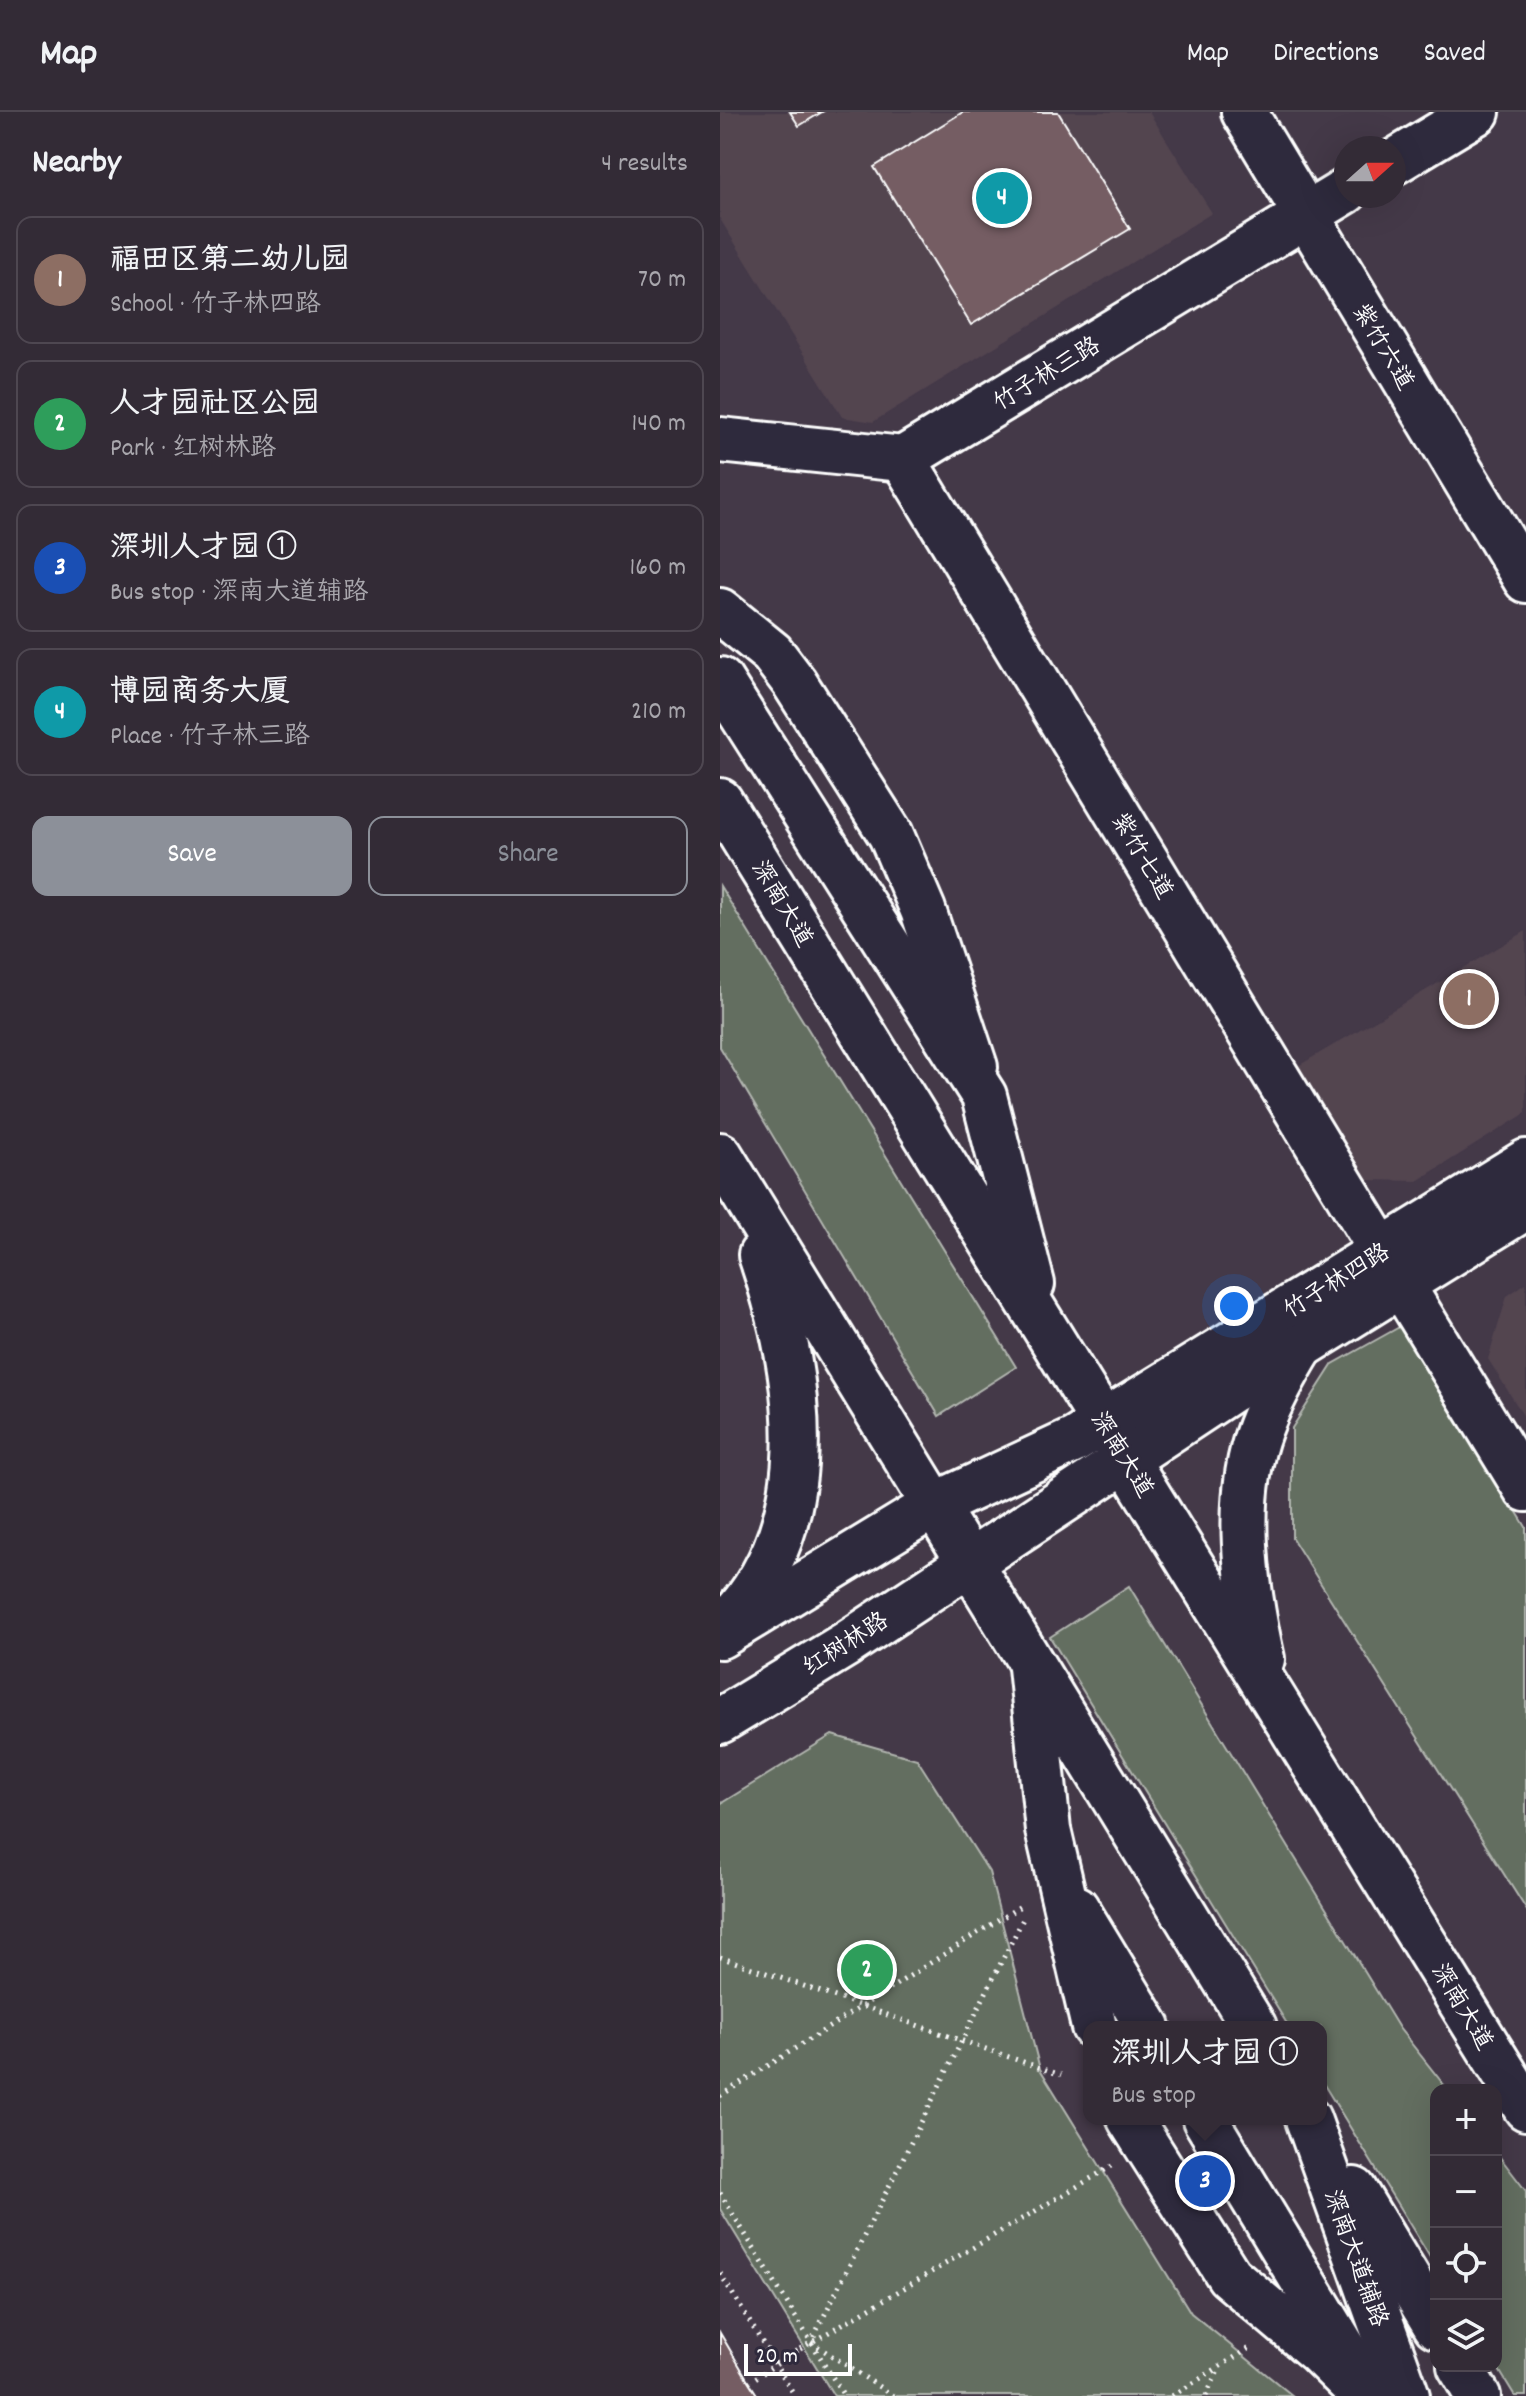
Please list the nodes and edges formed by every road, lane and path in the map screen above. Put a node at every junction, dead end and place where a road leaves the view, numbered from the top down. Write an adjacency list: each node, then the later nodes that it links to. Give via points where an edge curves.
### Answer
1 (1244, 112): 5 (main road, 紫竹六道)
2 (1477, 112): 3 (main road)
3 (1406, 155)
4 (1334, 198): 5 (main road, 竹子林三路)
5 (1305, 216): 7 (main road, 竹子林三路); 8 (main road, 紫竹六道)
6 (720, 440): 7 (main road)
7 (903, 459): 17 (main road, 紫竹七道)
8 (1526, 580)
9 (720, 611): 12 (main road, via 772,653 891,835 923,910)
10 (720, 680): 12 (main road)
11 (720, 801): 18 (main road, 深南大道)
12 (984, 1096): 18 (main road)
13 (720, 1155): 22 (main road)
14 (1526, 1162): 17 (main road, 竹子林四路)
15 (720, 1165): 24 (main road, via 774,1295 791,1372 797,1439 793,1496 778,1545 755,1588)
16 (1526, 1207): 17 (main road, 竹子林四路)
17 (1392, 1268): 19 (main road, 竹子林四路); 20 (main road, 竹子林四路); 21 (main road, 紫竹七道)
18 (1043, 1329): 20 (main road, 深南大道)
19 (1302, 1346): 20 (main road, 竹子林四路); 27 (main road, via 1259,1430 1250,1466 1247,1560)
20 (1115, 1441): 22 (main road, 竹子林四路, via 1048,1453); 23 (main road, 竹子林四路); 27 (main road, 深南大道)
21 (1526, 1489)
22 (933, 1506): 23 (main road); 25 (main road)
23 (967, 1563): 26 (main road); 28 (main road, 红树林路)
24 (720, 1630)
25 (720, 1636)
26 (1031, 1667): 29 (main road); 36 (main road)
27 (1269, 1688): 40 (main road, 深南大道)
28 (720, 1721)
29 (1058, 1879): 34 (main road); 35 (main road)
30 (1022, 1905): 33 (path)
31 (1025, 1915): 37 (path)
32 (720, 1957): 33 (path)
33 (862, 2006): 37 (path); 39 (path)
34 (1093, 2021)
35 (1144, 2021)
36 (1250, 2021)
37 (962, 2040): 38 (path); 49 (path)
38 (1061, 2075)
39 (720, 2096)
40 (1526, 2108)
41 (1134, 2125): 59 (main road, via 1229,2276)
42 (1209, 2125): 60 (main road)
43 (1312, 2125): 61 (main road, 深南大道辅路)
44 (1314, 2125): 48 (main road)
45 (1116, 2164): 49 (path)
46 (720, 2193): 49 (path)
47 (720, 2273): 54 (path)
48 (1430, 2316)
49 (811, 2342): 53 (path, bridge); 55 (path); 56 (path)
50 (1254, 2346): 51 (path)
51 (1220, 2366): 57 (path); 58 (path)
52 (1464, 2372): 62 (main road)
53 (749, 2382)
54 (795, 2396)
55 (844, 2396)
56 (893, 2396)
57 (1172, 2396)
58 (1206, 2396)
59 (1364, 2396)
60 (1372, 2396)
61 (1407, 2396)
62 (1478, 2396)

